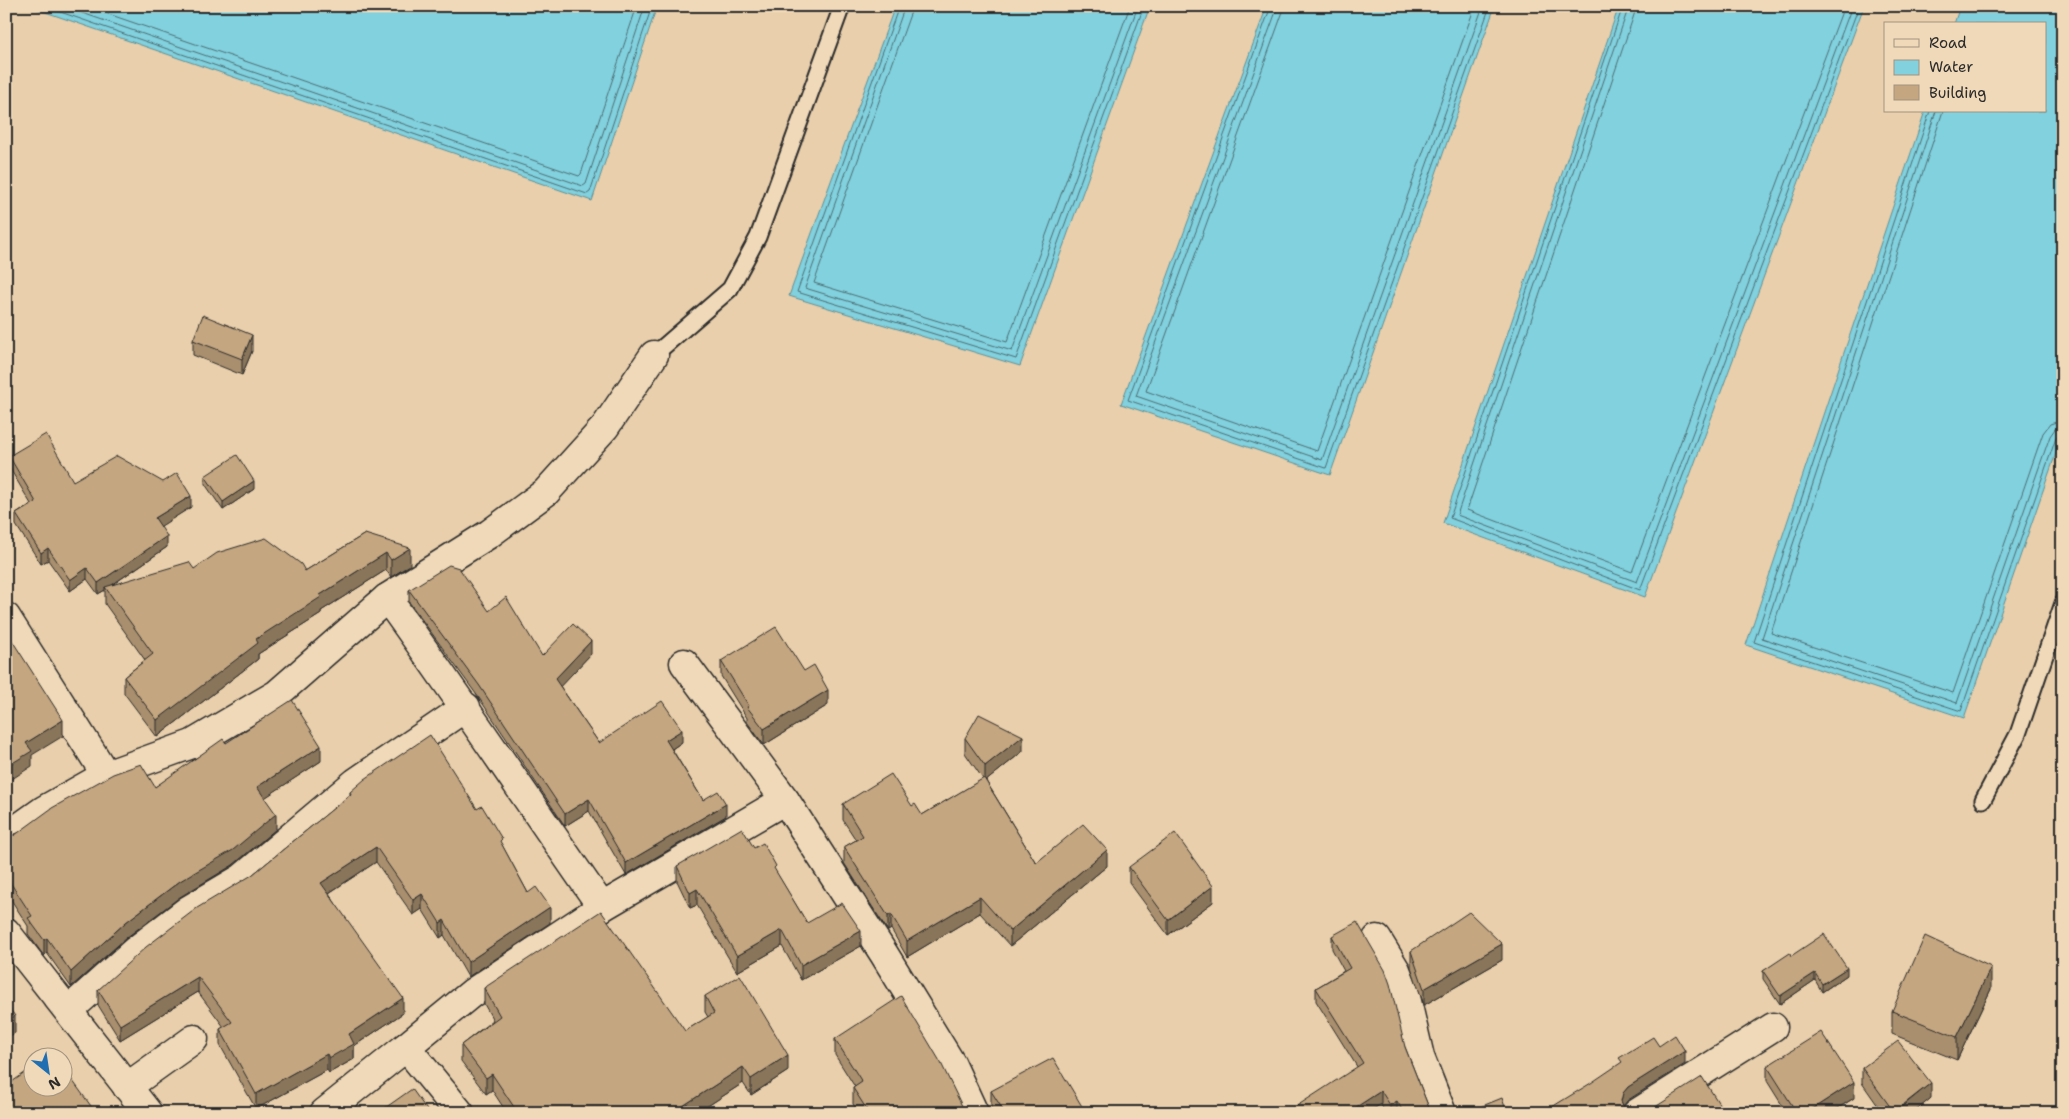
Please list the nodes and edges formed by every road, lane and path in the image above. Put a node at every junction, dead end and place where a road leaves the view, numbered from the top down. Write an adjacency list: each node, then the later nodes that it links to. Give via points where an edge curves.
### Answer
1 (842, 6): 2 (lane, via 758,237 730,289)
2 (654, 355): 3 (street, via 605,427 546,492 489,534)
3 (387, 598): 7 (street); 8 (street, via 277,694 192,744)
4 (2063, 603): 10 (lane, via 2018,734)
5 (6, 616): 8 (street)
6 (684, 663): 9 (street)
7 (466, 707): 12 (street); 15 (street, via 356,782 242,878 181,916 136,950)
8 (106, 775): 11 (street, via 44,810)
9 (785, 800): 12 (street); 23 (street, via 950,1063)
10 (1983, 800)
11 (6, 837)
12 (602, 907): 18 (street, via 472,993)
13 (6, 932): 15 (street)
14 (1377, 939): 24 (street, via 1396,970 1405,993 1420,1057)
15 (69, 1010): 19 (street)
16 (1773, 1027): 25 (street)
17 (194, 1039): 19 (street)
18 (406, 1047): 21 (street); 22 (street)
19 (127, 1087): 20 (street)
20 (148, 1113)
21 (324, 1113)
22 (460, 1113)
23 (974, 1113)
24 (1442, 1113)
25 (1637, 1113)

